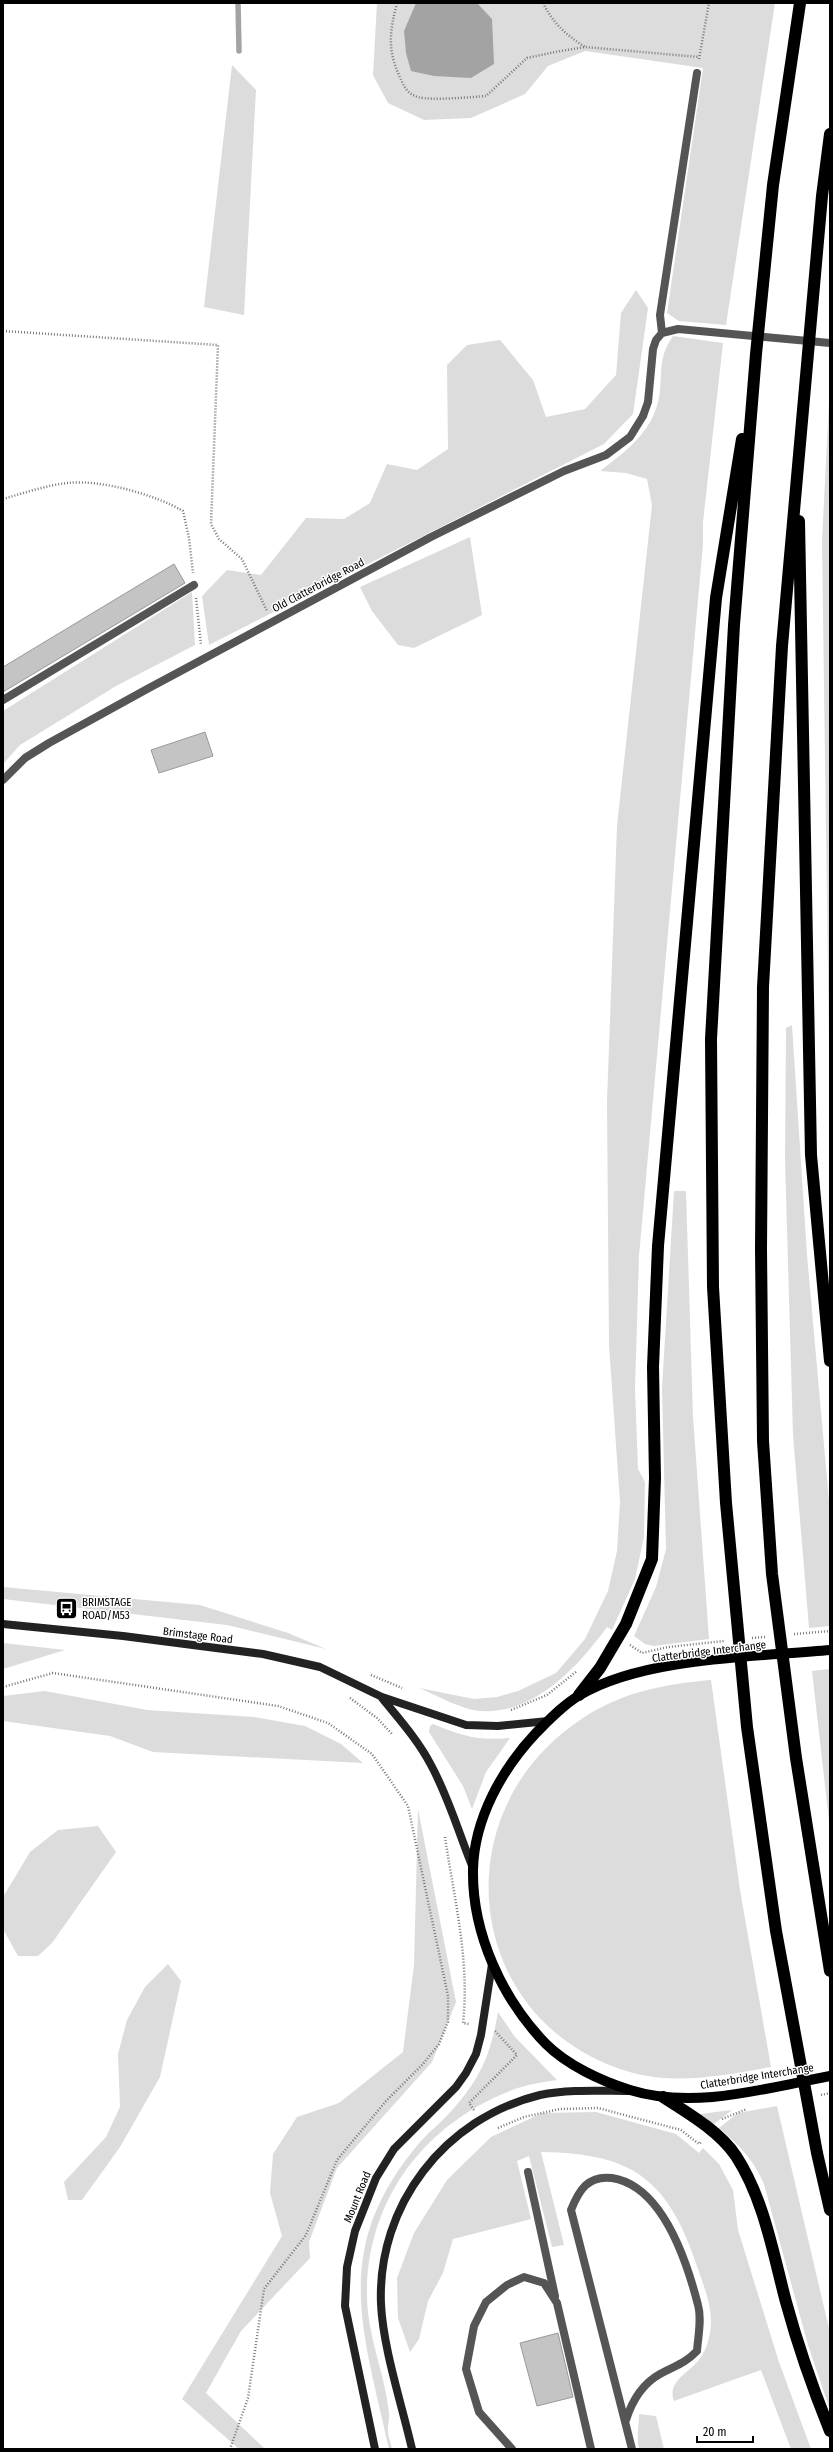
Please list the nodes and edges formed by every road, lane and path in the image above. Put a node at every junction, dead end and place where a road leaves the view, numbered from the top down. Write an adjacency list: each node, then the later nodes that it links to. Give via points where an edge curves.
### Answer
1 (397, 3): 5 (path, via 390,35 392,62 402,84 408,92 418,97 486,96 528,58)
2 (543, 3): 5 (path, via 552,20 567,36)
3 (709, 3): 6 (path)
4 (800, 3): 12 (highway, via 773,185)
5 (585, 47): 6 (path)
6 (699, 57): 7 (path)
7 (697, 73): 10 (street, via 660,314)
8 (830, 134): 13 (highway)
9 (3, 331): 16 (path, via 218,344 211,524 219,539 242,559)
10 (662, 332): 11 (street, via 678,328); 16 (street, Old Clatterbridge Road, via 653,349 648,402 643,416 630,437 606,455 519,492)
11 (830, 343)
12 (756, 354): 22 (highway, via 716,598 662,1198 653,1366 655,1478 652,1559 639,1595); 40 (highway, via 734,625 711,1039 713,1287 726,1503 747,1727 776,1931)
13 (798, 451): 20 (highway, via 810,1155); 35 (highway, via 782,646 763,987 763,1441 772,1574 796,1758)
14 (3, 499): 15 (path, via 68,483 88,482 169,503 183,511)
15 (194, 585): 17 (path); 18 (street)
16 (272, 622): 17 (street, Old Clatterbridge Road)
17 (203, 659): 19 (street, Old Clatterbridge Road, via 48,743 25,758)
18 (3, 700)
19 (3, 780)
20 (830, 1361)
21 (3, 1624): 30 (main road, Brimstage Road, via 263,1654 320,1667)
22 (618, 1637): 23 (path, via 642,1653); 29 (highway, via 600,1668)
23 (668, 1647)
24 (830, 1650): 29 (main road, Clatterbridge Interchange, via 683,1664 614,1679)
25 (580, 1668): 31 (path, via 546,1695)
26 (368, 1674): 28 (path)
27 (3, 1687): 44 (path, via 54,1673 278,1706 328,1723 372,1754 408,1806 448,1996 448,2022 439,2044 423,2064 386,2101 337,2160 306,2235 264,2289 248,2398)
28 (408, 1691)
29 (579, 1695): 32 (main road, Clatterbridge Interchange)
30 (382, 1697): 32 (main road, Brimstage Road, via 466,1725 498,1726); 33 (main road, Brimstage Road, via 430,1763 444,1792)
31 (508, 1710)
32 (548, 1721): 33 (main road, Clatterbridge Interchange, via 508,1766 493,1793 482,1822)
33 (473, 1869): 34 (main road, Clatterbridge Interchange, via 479,1925)
34 (492, 1964): 37 (main road, Clatterbridge Interchange, via 517,2010 547,2045 576,2066); 45 (main road, Mount Road, via 481,2035 469,2067 456,2087 394,2149 376,2178 355,2231 347,2268 345,2306)
35 (830, 1971)
36 (830, 2076): 38 (main road, Clatterbridge Interchange, via 734,2094)
37 (631, 2090): 38 (main road, Clatterbridge Interchange); 46 (main road, via 542,2095 500,2109 475,2122 453,2138 413,2186 401,2207 385,2253 381,2304 383,2327)
38 (663, 2097): 43 (highway, via 695,2118 723,2142 735,2155 753,2186 793,2330)
39 (528, 2172): 41 (street)
40 (830, 2210)
41 (557, 2303): 47 (street, via 544,2283 524,2278 507,2285 486,2302 474,2326 466,2369 479,2412); 48 (street)
42 (626, 2420): 42 (street, via 571,2210 586,2183 603,2177 621,2180 646,2194 665,2220 682,2254 699,2308 697,2351 684,2363 659,2374 643,2388 632,2400); 49 (street)
43 (830, 2431)
44 (230, 2449)
45 (375, 2449)
46 (412, 2449)
47 (512, 2449)
48 (591, 2449)
49 (632, 2449)

